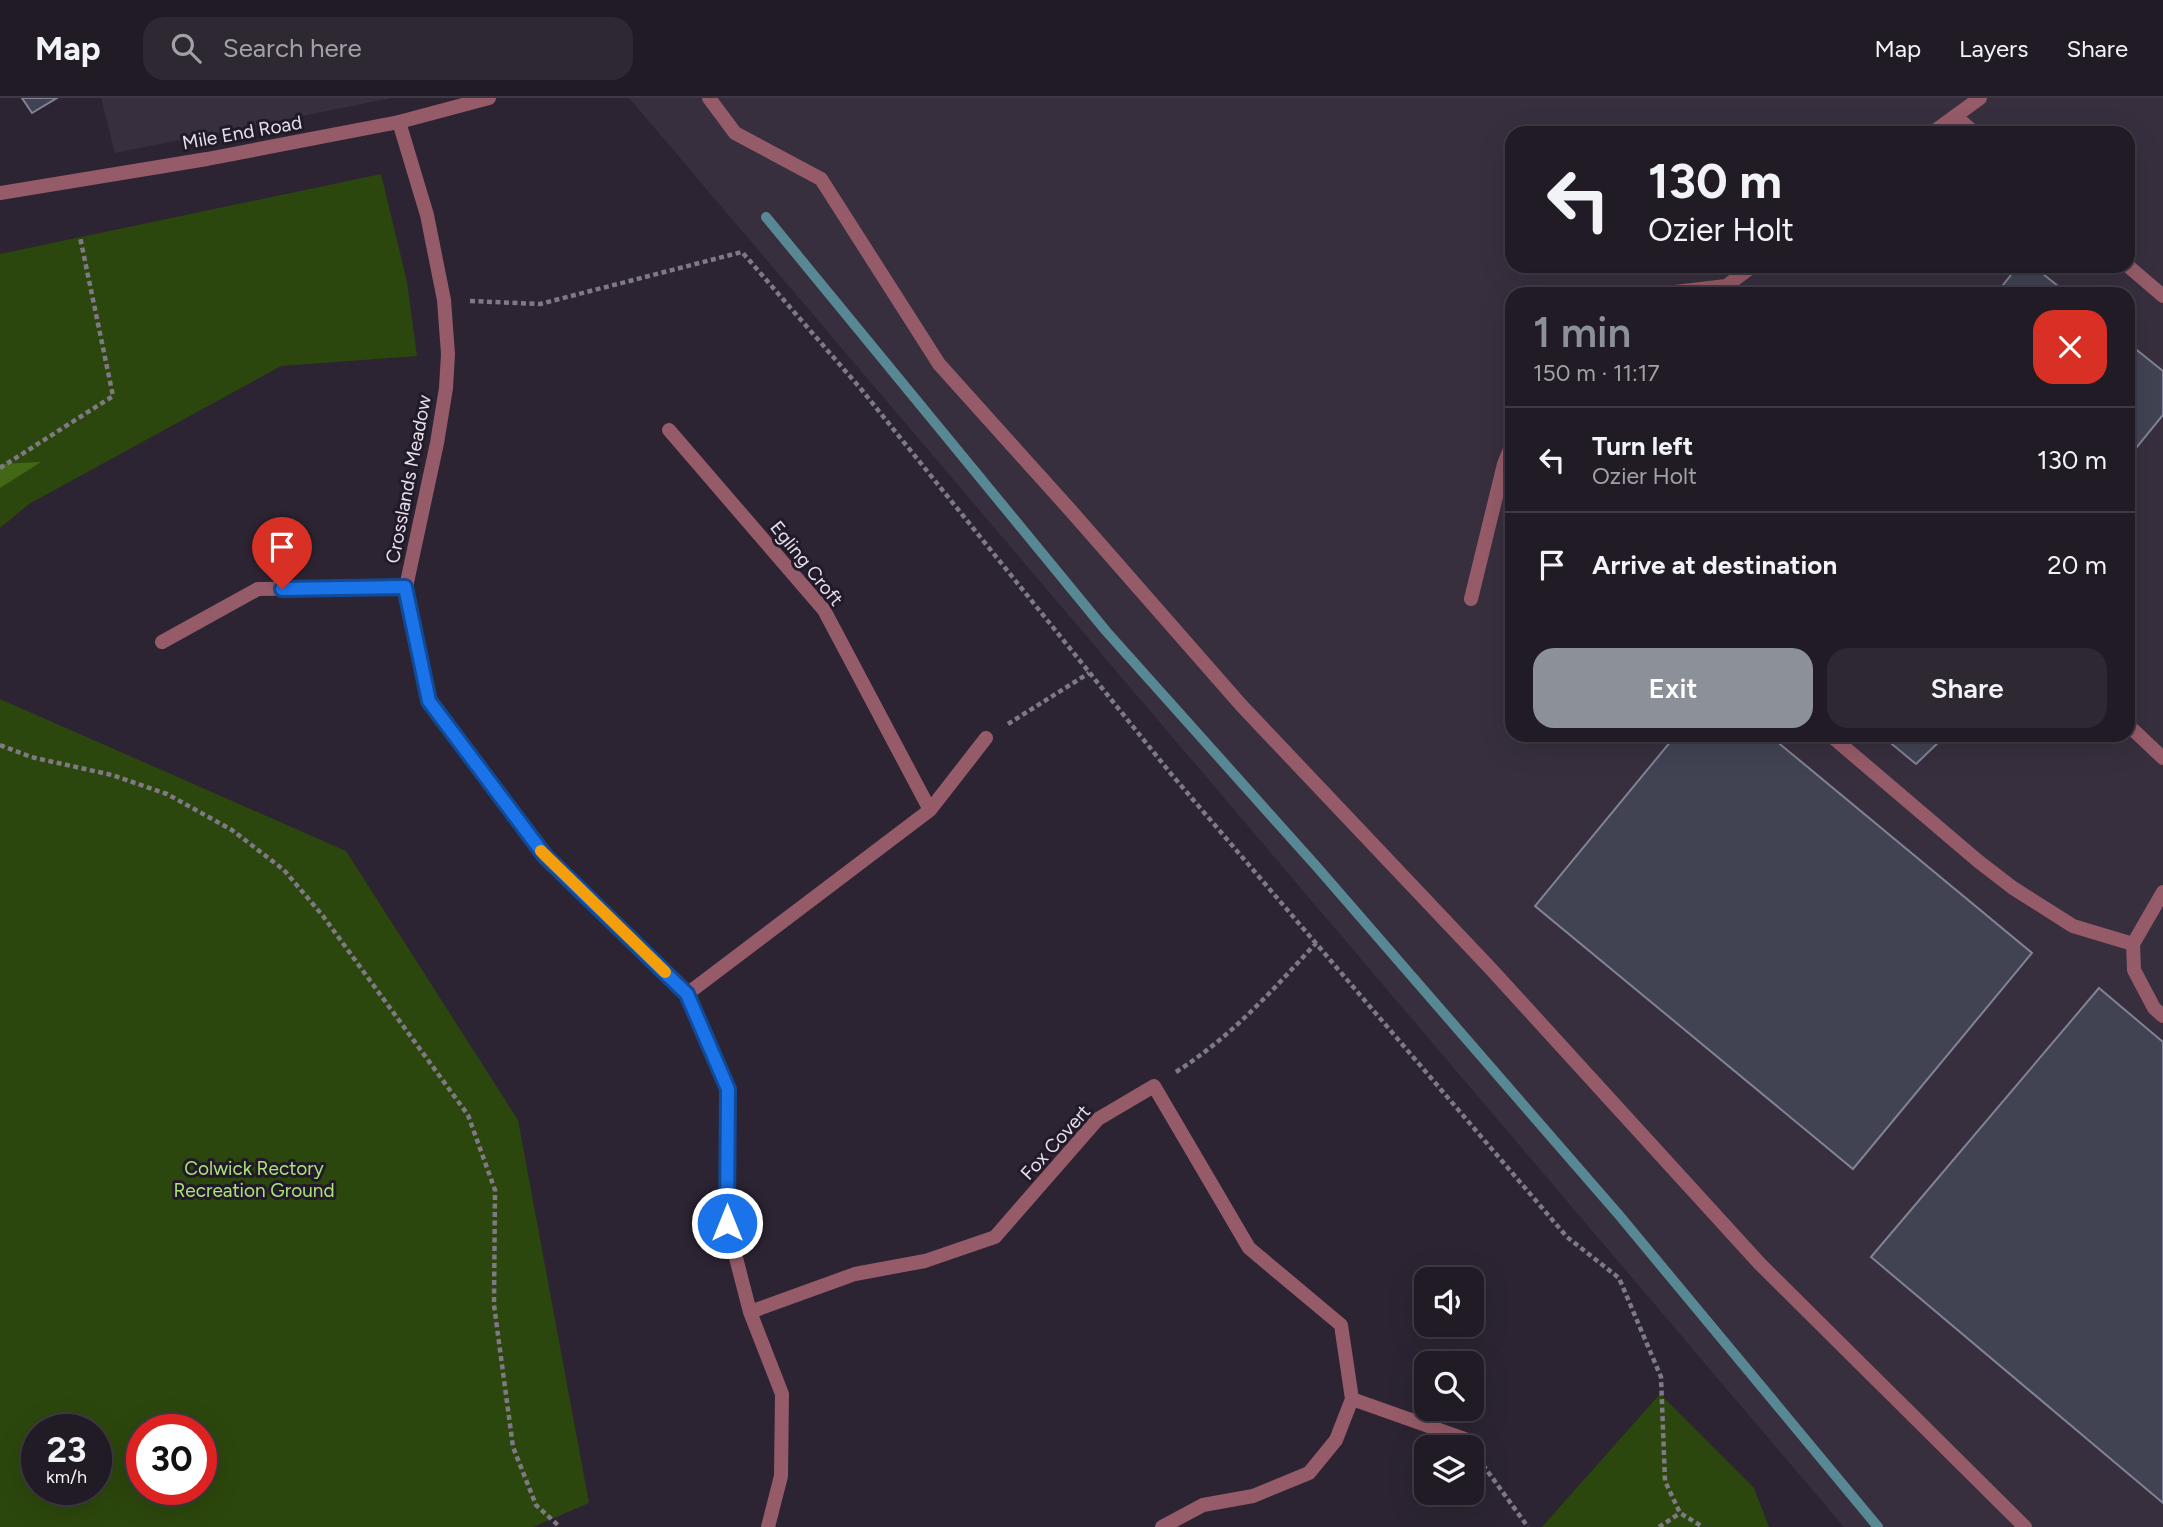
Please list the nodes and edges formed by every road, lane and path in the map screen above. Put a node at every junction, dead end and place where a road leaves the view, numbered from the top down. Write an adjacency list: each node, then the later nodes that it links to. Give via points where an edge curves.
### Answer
1 (489, 98): 5 (street, Mile End Road)
2 (709, 98): 45 (street, via 735,133 821,179 939,364 1241,705 1492,969 1760,1264)
3 (1979, 98): 4 (street)
4 (1955, 116): 6 (street); 7 (street)
5 (399, 122): 8 (street, Mile End Road); 14 (street, Crosslands Meadow, via 427,215)
6 (1941, 126)
7 (1967, 126)
8 (0, 193)
9 (80, 237): 16 (path, via 113,396)
10 (2135, 272): 13 (street)
11 (1745, 273): 12 (street)
12 (1730, 287)
13 (2163, 296)
14 (444, 300): 18 (street, Crosslands Meadow, via 446,388); 21 (path, via 540,304 742,252 861,389)
15 (669, 430): 27 (street, Egling Croft, via 824,610)
16 (0, 468)
17 (1505, 478): 19 (street)
18 (405, 587): 20 (street, via 258,589); 31 (street, Crosslands Meadow, via 429,701 545,856)
19 (1471, 599)
20 (162, 642)
21 (1089, 673): 23 (path); 29 (path)
22 (2135, 732): 26 (street)
23 (986, 738): 27 (street)
24 (1838, 742): 30 (street, via 2013,888 2073,926)
25 (0, 745): 39 (path, via 167,794 232,830 274,862 323,916 468,1115 495,1190 494,1305 513,1447 536,1505)
26 (2163, 758)
27 (930, 810): 31 (street)
28 (2163, 892): 30 (street)
29 (1316, 943): 33 (path, via 1260,1005 1205,1053); 38 (path, via 1567,1237 1619,1278 1661,1377 1665,1481)
30 (2133, 944): 32 (street, via 2134,970)
31 (687, 994): 34 (street, Crosslands Meadow, via 728,1089 727,1223)
32 (2163, 1016)
33 (1154, 1086): 34 (street, Fox Covert, via 1098,1119 995,1237 925,1261 855,1274); 35 (street, via 1249,1248 1341,1325)
34 (750, 1312): 40 (street, Crosslands Meadow, via 782,1394 781,1476)
35 (1352, 1399): 36 (street); 41 (street, via 1336,1440 1309,1473 1253,1496 1203,1505)
36 (1445, 1435)
37 (1484, 1466): 42 (path)
38 (1680, 1513): 43 (path); 44 (path)
39 (560, 1527)
40 (768, 1527)
41 (1162, 1527)
42 (1528, 1527)
43 (1659, 1527)
44 (1703, 1527)
45 (2025, 1527)

